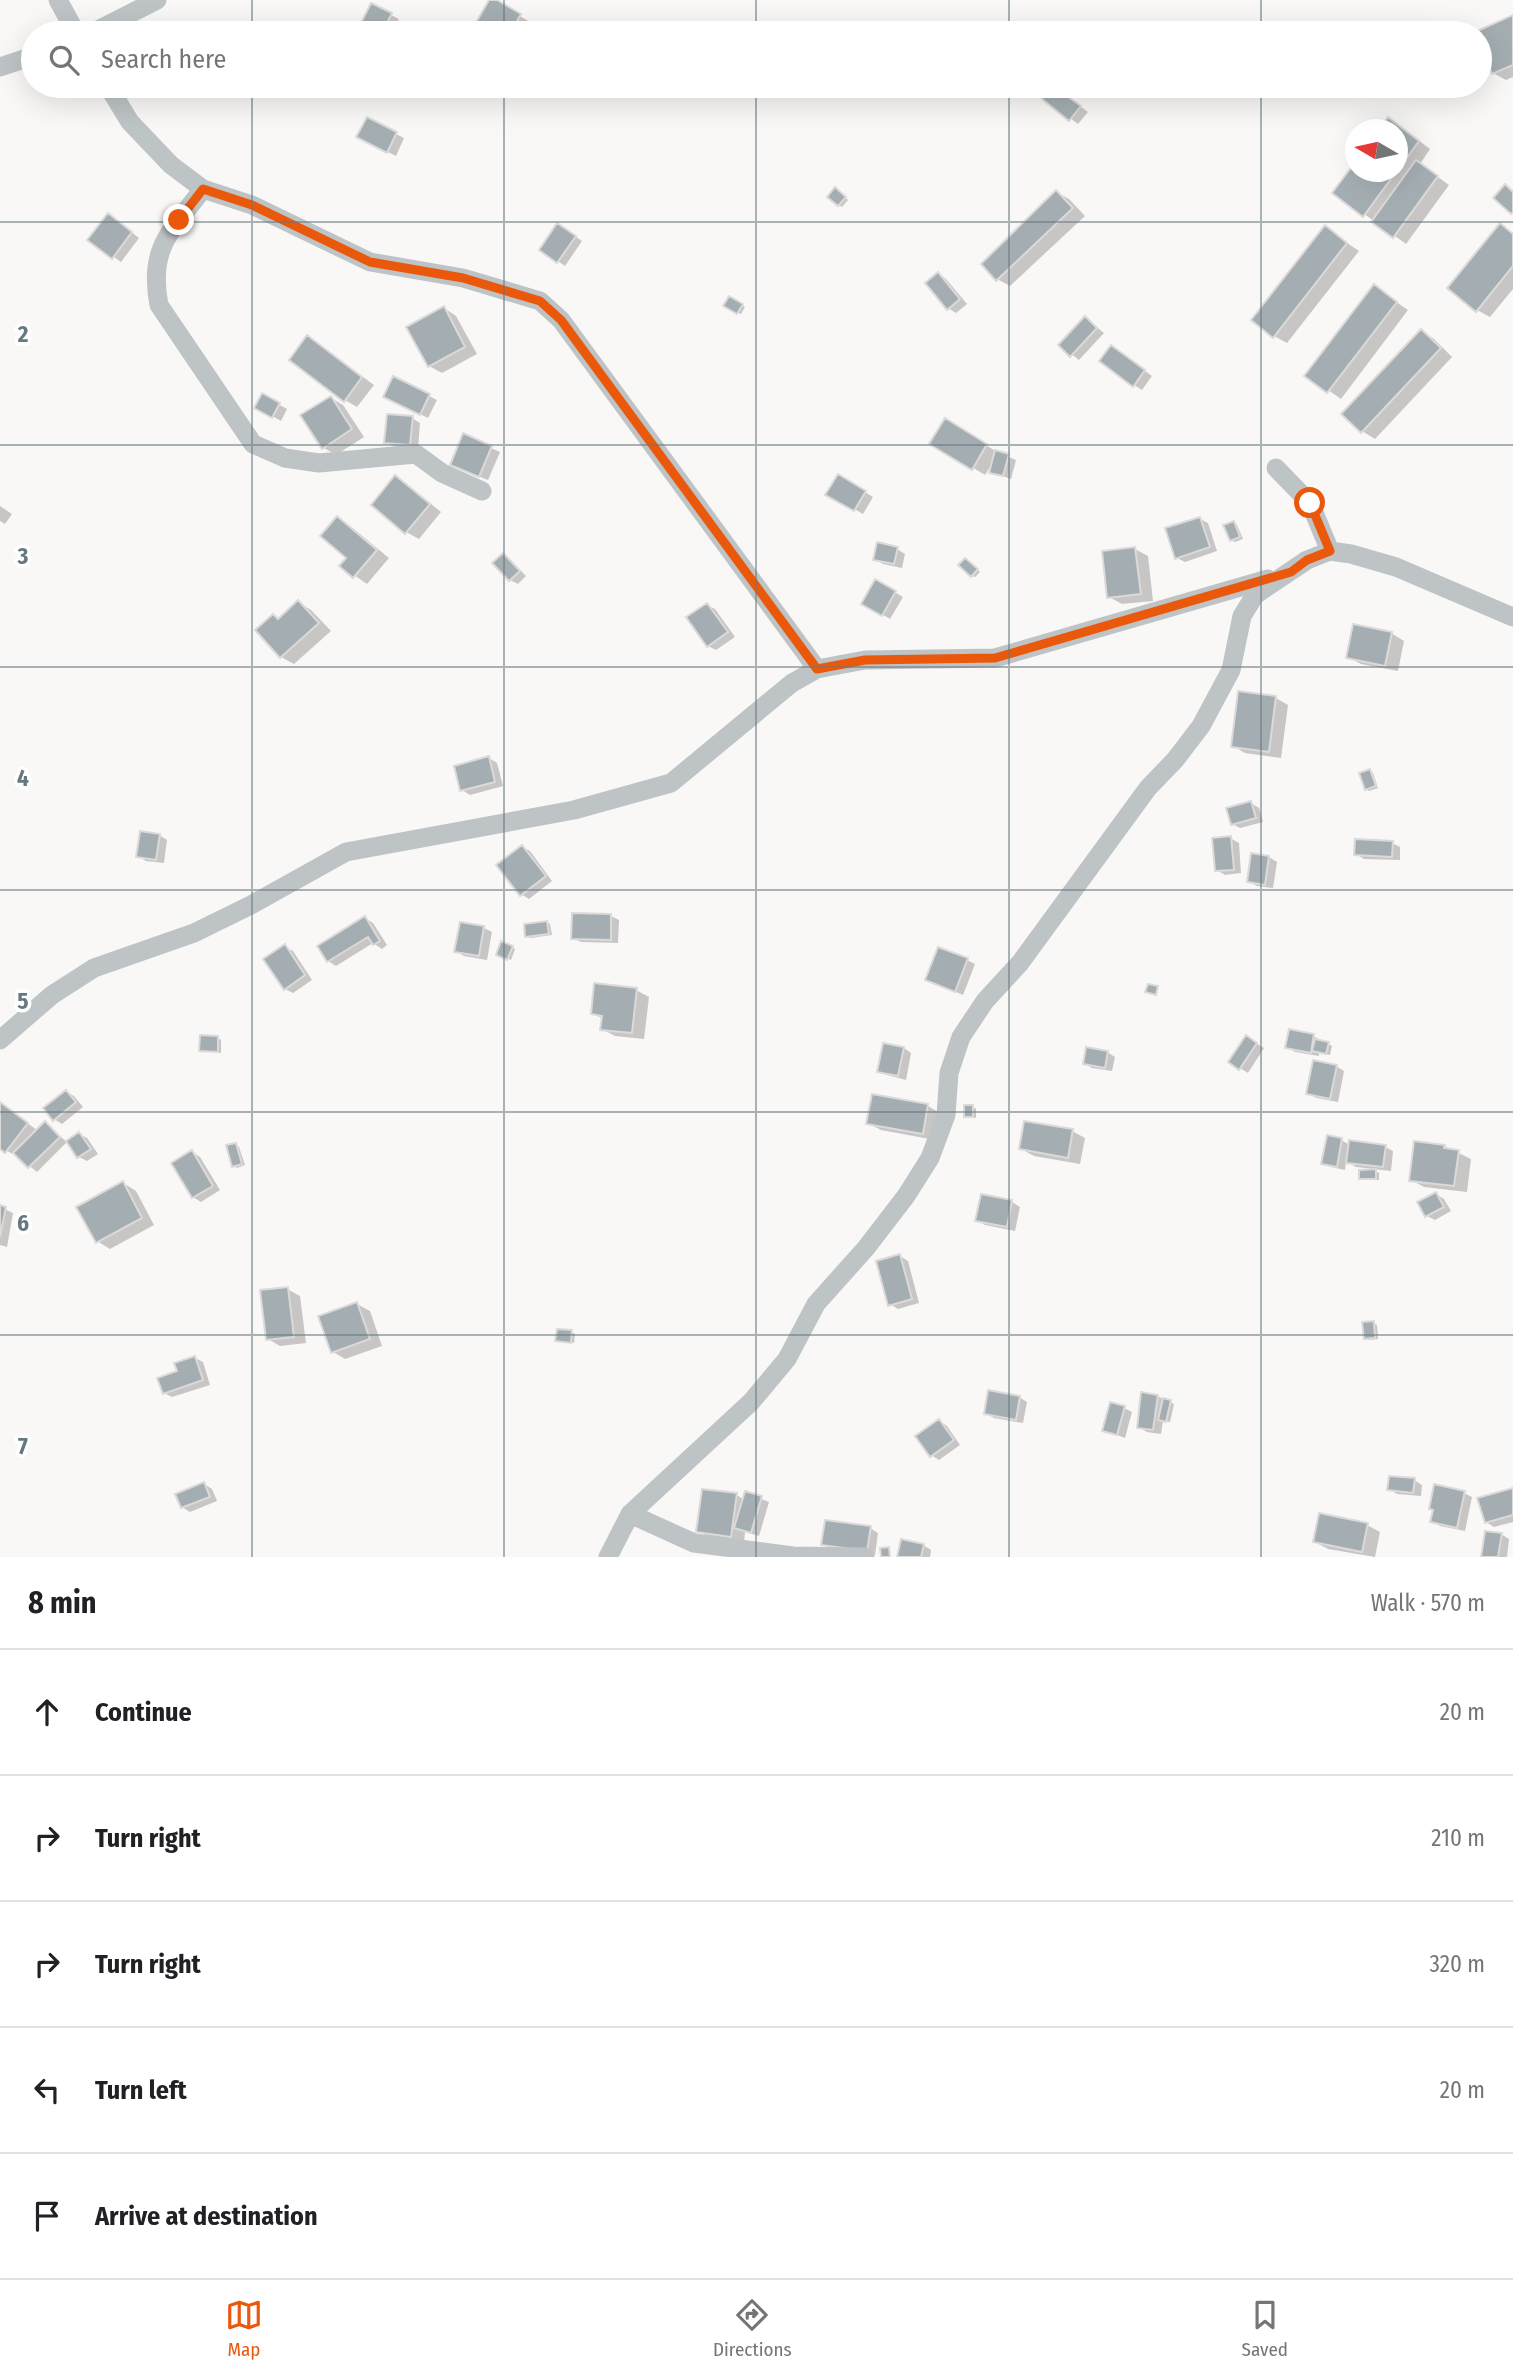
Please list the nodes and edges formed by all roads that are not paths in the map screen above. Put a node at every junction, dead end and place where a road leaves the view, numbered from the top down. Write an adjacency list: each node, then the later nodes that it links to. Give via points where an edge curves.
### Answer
1 (58, 0): 3 (street)
2 (157, 0): 4 (street)
3 (69, 21)
4 (116, 21)
5 (21, 59): 6 (street)
6 (0, 67)
7 (115, 98): 8 (street, via 130,122)
8 (203, 189): 10 (street, via 164,241 156,261 159,305 253,444 285,458 319,463 416,454 442,473); 14 (street, via 252,205 370,262 463,278 540,301 561,320)
9 (1276, 468): 11 (street, via 1310,503)
10 (482, 491)
11 (1330, 551): 12 (street); 13 (street, via 1396,567)
12 (1291, 572): 14 (street, via 995,658 865,660); 16 (street, via 1255,595 1242,616 1231,670 1200,726 961,1037 949,1073 946,1115 930,1158 906,1196 816,1304 787,1359 751,1402)
13 (1513, 617)
14 (817, 669): 15 (street, via 792,684 671,783 574,810 346,852 194,933 94,968 52,995)
15 (0, 1040)
16 (630, 1514): 17 (street); 18 (street, via 694,1543 793,1556)
17 (608, 1557)
18 (865, 1557)

